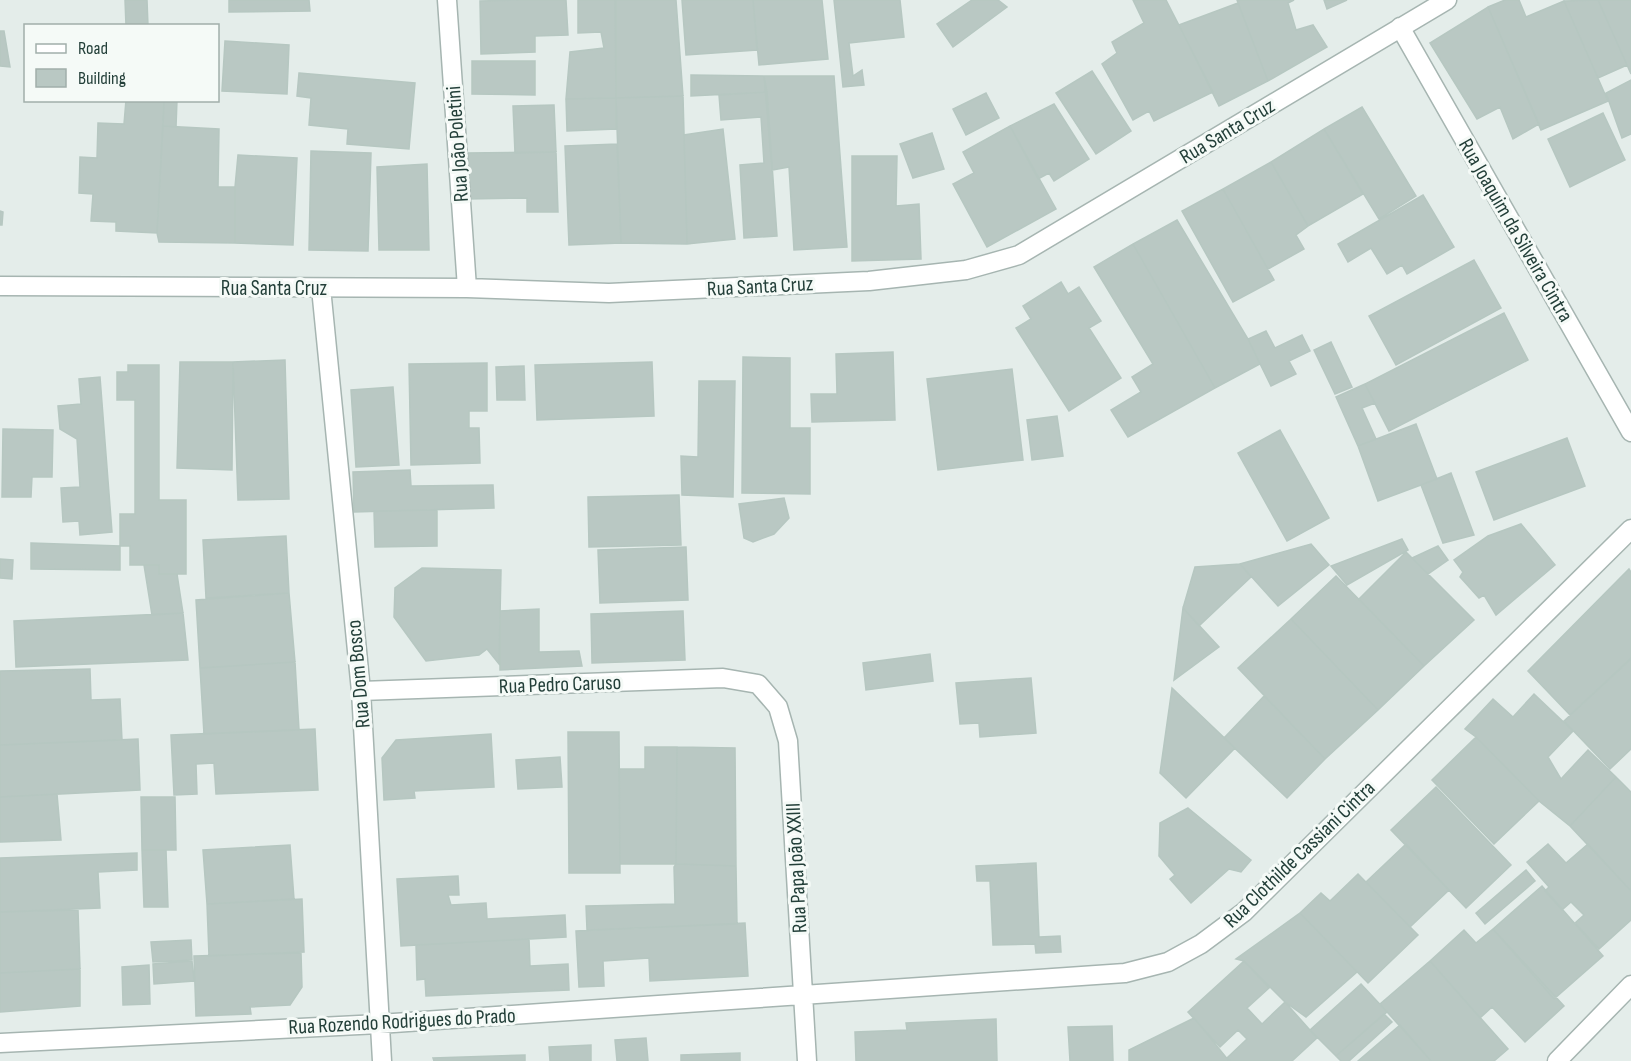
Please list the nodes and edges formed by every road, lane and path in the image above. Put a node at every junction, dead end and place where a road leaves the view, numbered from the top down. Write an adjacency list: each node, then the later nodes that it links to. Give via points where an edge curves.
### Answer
1 (447, 0): 6 (street, Rua João Poletini)
2 (1447, 0): 3 (street, Rua Santa Cruz)
3 (1400, 27): 6 (street, Rua Santa Cruz, via 1019,255 966,270 869,280 609,293); 7 (street, Rua Joaquim da Silveira Cintra)
4 (0, 286): 5 (street, Rua Santa Cruz)
5 (321, 288): 6 (street, Rua Santa Cruz); 10 (street, Rua Dom Bosco)
6 (467, 288)
7 (1631, 432)
8 (1631, 529): 12 (street, Rua Clothilde Cassiani Cintra, via 1244,912 1193,949 1168,962 1125,973)
9 (758, 684): 10 (street, Rua Pedro Caruso, via 723,678); 12 (street, Rua Papa João XXIII, via 778,707 788,741)
10 (361, 691): 13 (street, Rua Dom Bosco)
11 (1631, 985): 17 (street)
12 (803, 995): 13 (street, Rua Rozendo Rodrigues do Prado); 16 (street, Rua Papa João XXIII)
13 (379, 1024): 14 (street, Rua Rozendo Rodrigues do Prado); 15 (street, Rua Dom Bosco)
14 (0, 1043)
15 (382, 1061)
16 (807, 1061)
17 (1557, 1061)

